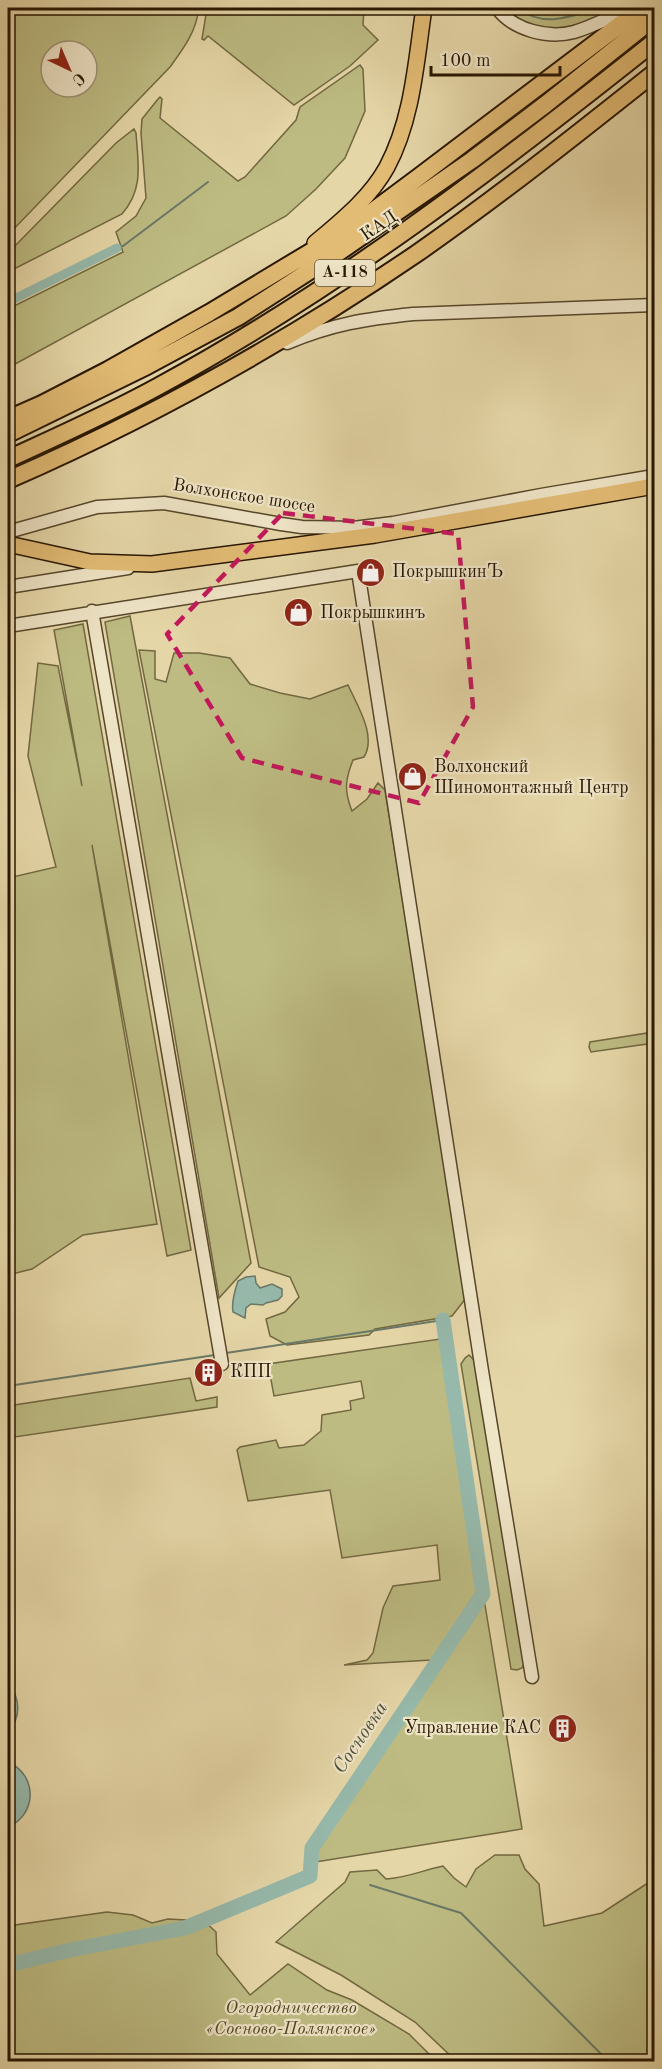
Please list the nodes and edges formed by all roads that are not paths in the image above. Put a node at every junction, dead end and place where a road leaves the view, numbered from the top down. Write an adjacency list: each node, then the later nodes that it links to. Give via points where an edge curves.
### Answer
1 (424, 8): 8 (main road, via 409,106 386,168 341,221)
2 (497, 8): 3 (street, via 514,24 557,34 572,32)
3 (631, 8)
4 (642, 8): 8 (highway, via 361,220)
5 (654, 18): 12 (highway, КАД / А-118, via 463,167 238,317)
6 (654, 42): 13 (highway, КАД / А-118, via 532,138 353,268 158,386)
7 (654, 73): 10 (highway, via 476,211)
8 (274, 274): 11 (highway, via 108,370)
9 (654, 305): 10 (street, via 381,317 317,331)
10 (253, 357): 15 (highway, via 168,404)
11 (8, 419)
12 (8, 434)
13 (8, 459)
14 (651, 479): 16 (street, Волхонское шоссе, via 353,528 281,524 164,503 97,507); 18 (main road, Волхонское шоссе, via 375,535)
15 (8, 480)
16 (8, 532)
17 (8, 544): 18 (main road, via 90,562)
18 (152, 564): 19 (street, Волхонское шоссе)
19 (8, 586)
20 (92, 611): 21 (street); 22 (street); 23 (street, via 358,571)
21 (8, 626)
22 (222, 1364)
23 (532, 1677)

